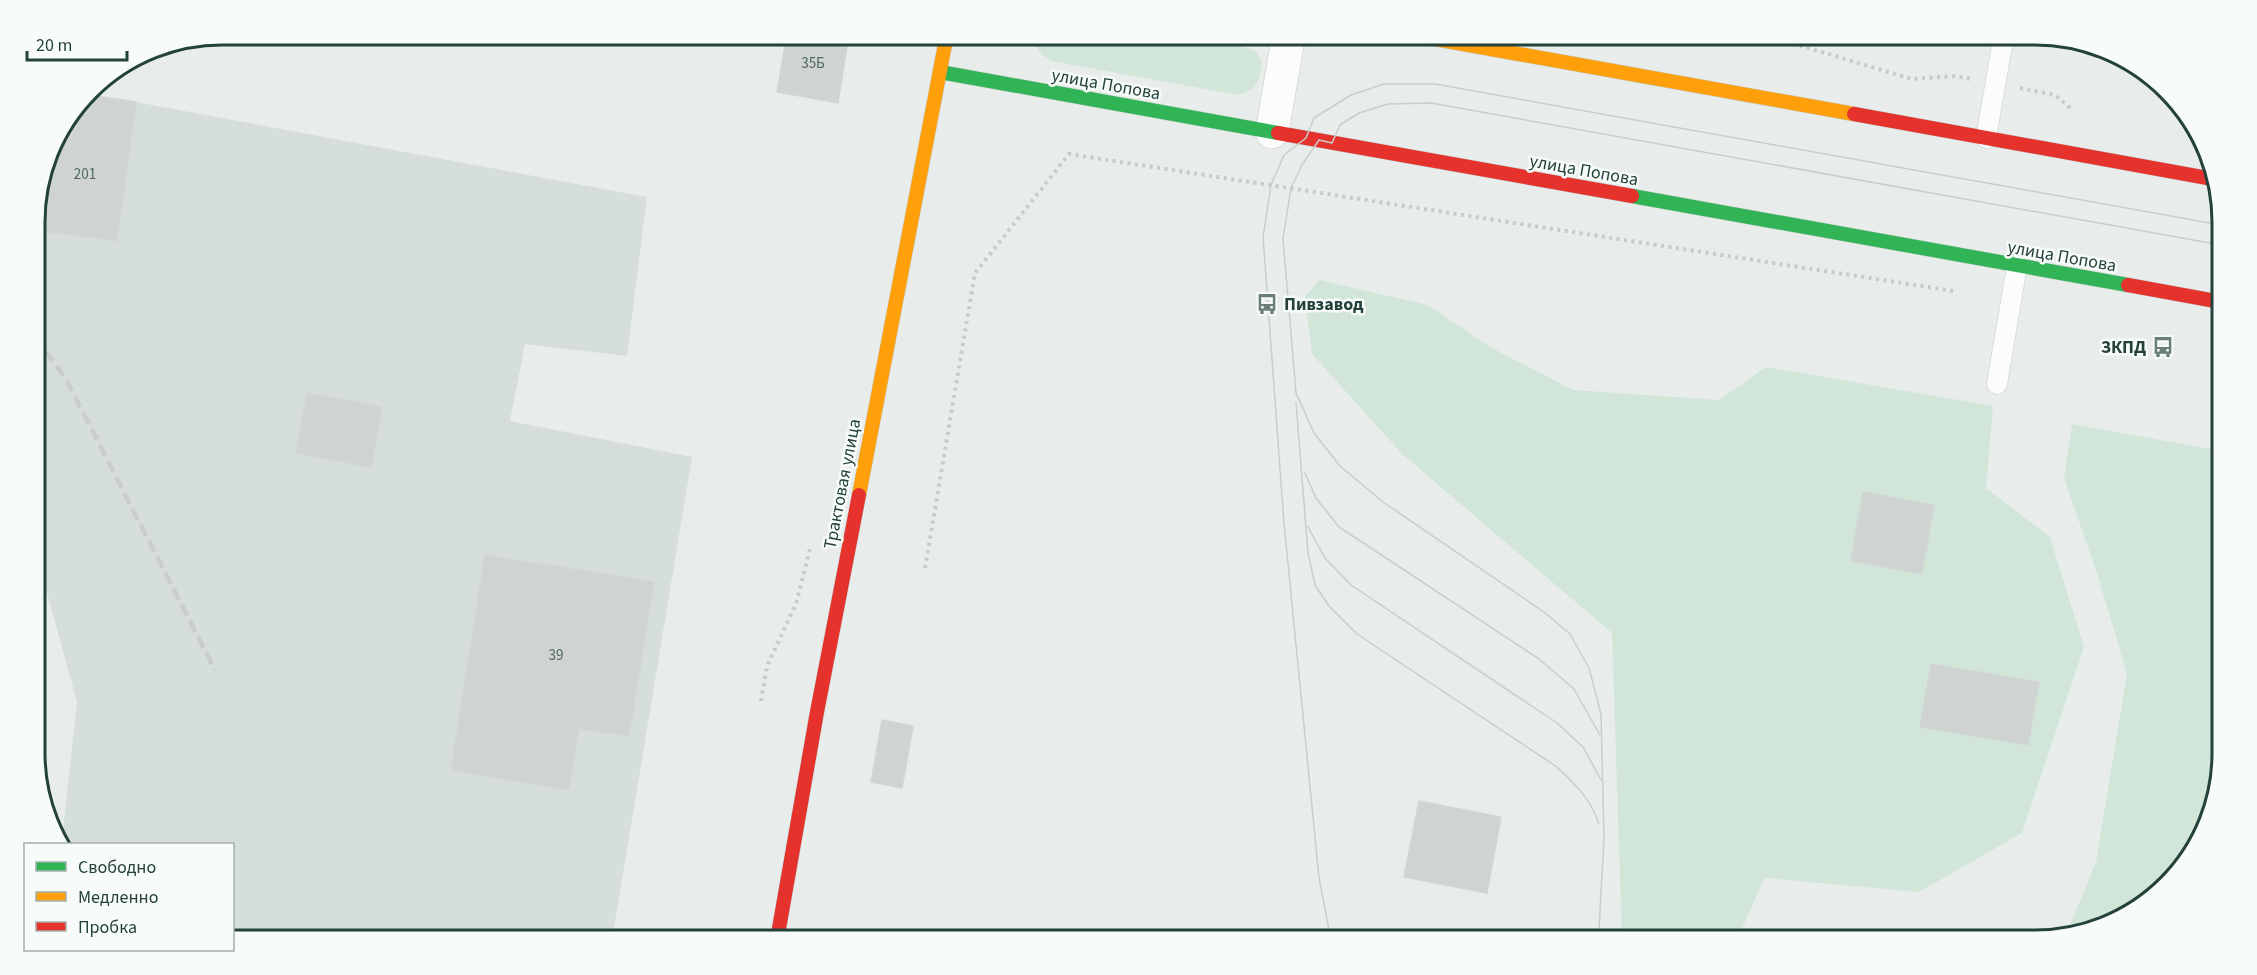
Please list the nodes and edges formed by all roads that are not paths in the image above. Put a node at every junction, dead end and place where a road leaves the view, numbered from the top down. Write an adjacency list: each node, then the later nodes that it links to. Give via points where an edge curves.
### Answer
1 (945, 45): 5 (main road, Трактовая улица)
2 (1287, 45): 6 (street)
3 (1468, 45): 7 (main road)
4 (2002, 45): 7 (lane)
5 (940, 72): 6 (main road, улица Попова); 12 (main road, Трактовая улица)
6 (1272, 132): 9 (main road, улица Попова)
7 (1986, 138): 8 (main road)
8 (2206, 178)
9 (2017, 266): 10 (main road, улица Попова); 11 (lane)
10 (2212, 301)
11 (1997, 384)
12 (779, 930)

